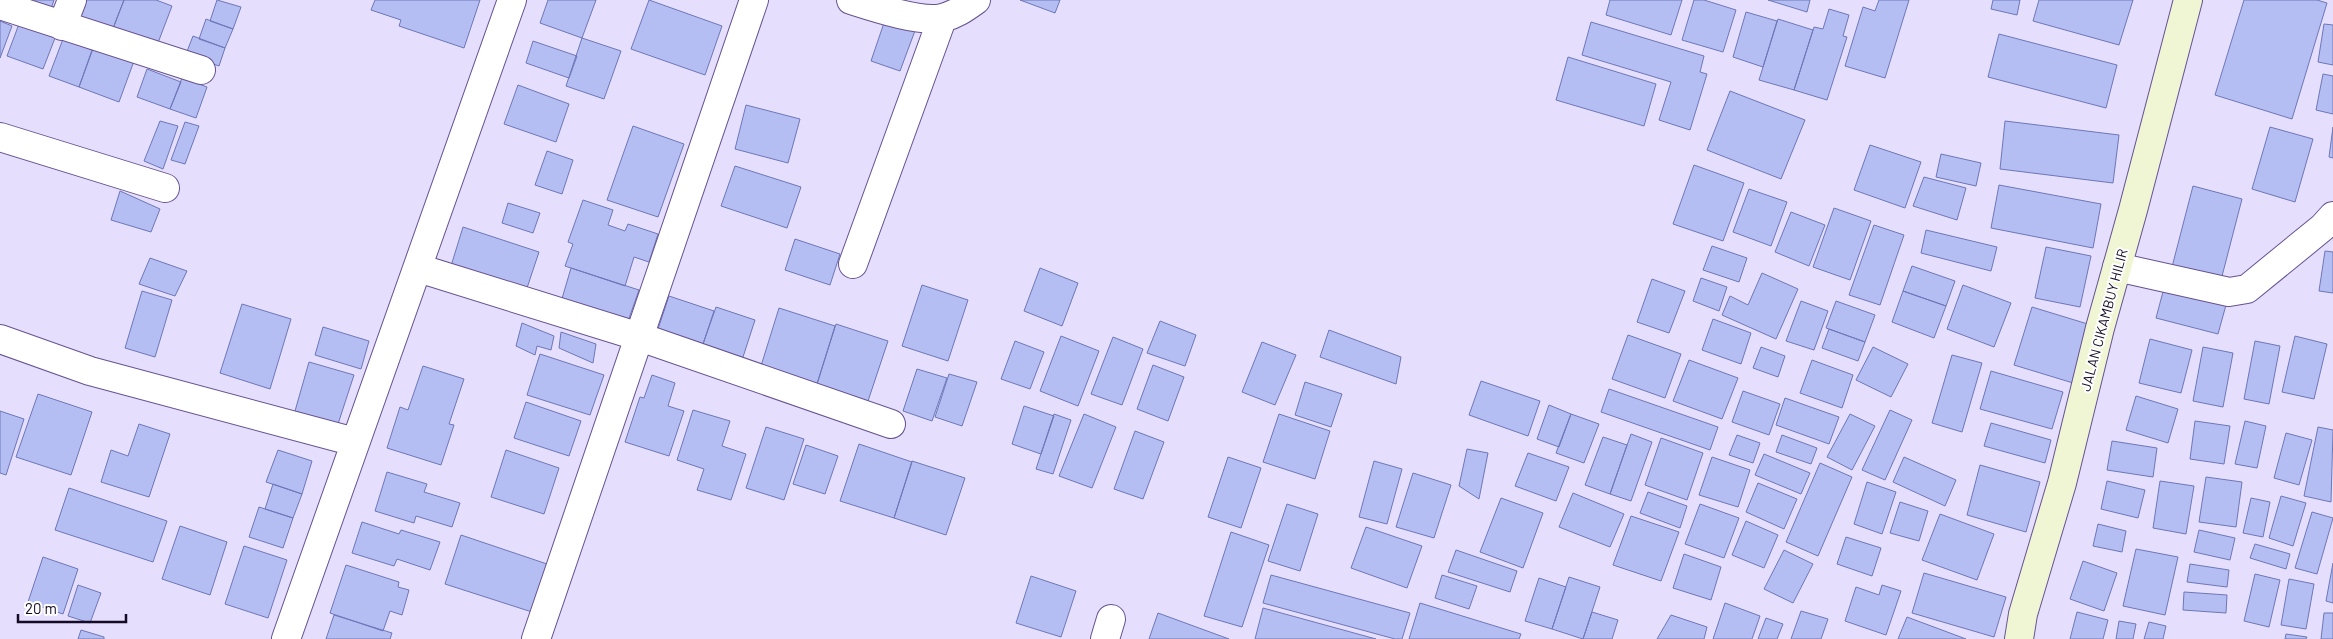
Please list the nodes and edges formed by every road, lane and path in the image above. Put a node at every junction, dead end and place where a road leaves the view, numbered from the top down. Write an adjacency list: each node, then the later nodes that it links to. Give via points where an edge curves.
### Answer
1 (72, 0): 9 (street)
2 (512, 0): 16 (street)
3 (754, 0): 17 (street)
4 (851, 0): 8 (street, via 910,16)
5 (976, 0): 8 (street, via 958,13)
6 (2186, 0): 15 (street, JALAN CIKAMBUY HILIR)
7 (0, 5): 9 (street)
8 (942, 19): 14 (street)
9 (62, 26): 10 (street)
10 (201, 70)
11 (0, 137): 12 (street)
12 (165, 188)
13 (2333, 216): 15 (street, via 2247,290 2229,292)
14 (853, 264)
15 (2117, 267): 23 (street, JALAN CIKAMBUY HILIR, via 2062,483 2023,614)
16 (418, 268): 17 (street); 20 (street)
17 (640, 337): 19 (street); 22 (street)
18 (0, 339): 20 (street, via 90,371)
19 (891, 424)
20 (355, 442): 21 (street)
21 (286, 639)
22 (536, 639)
23 (2019, 639)

